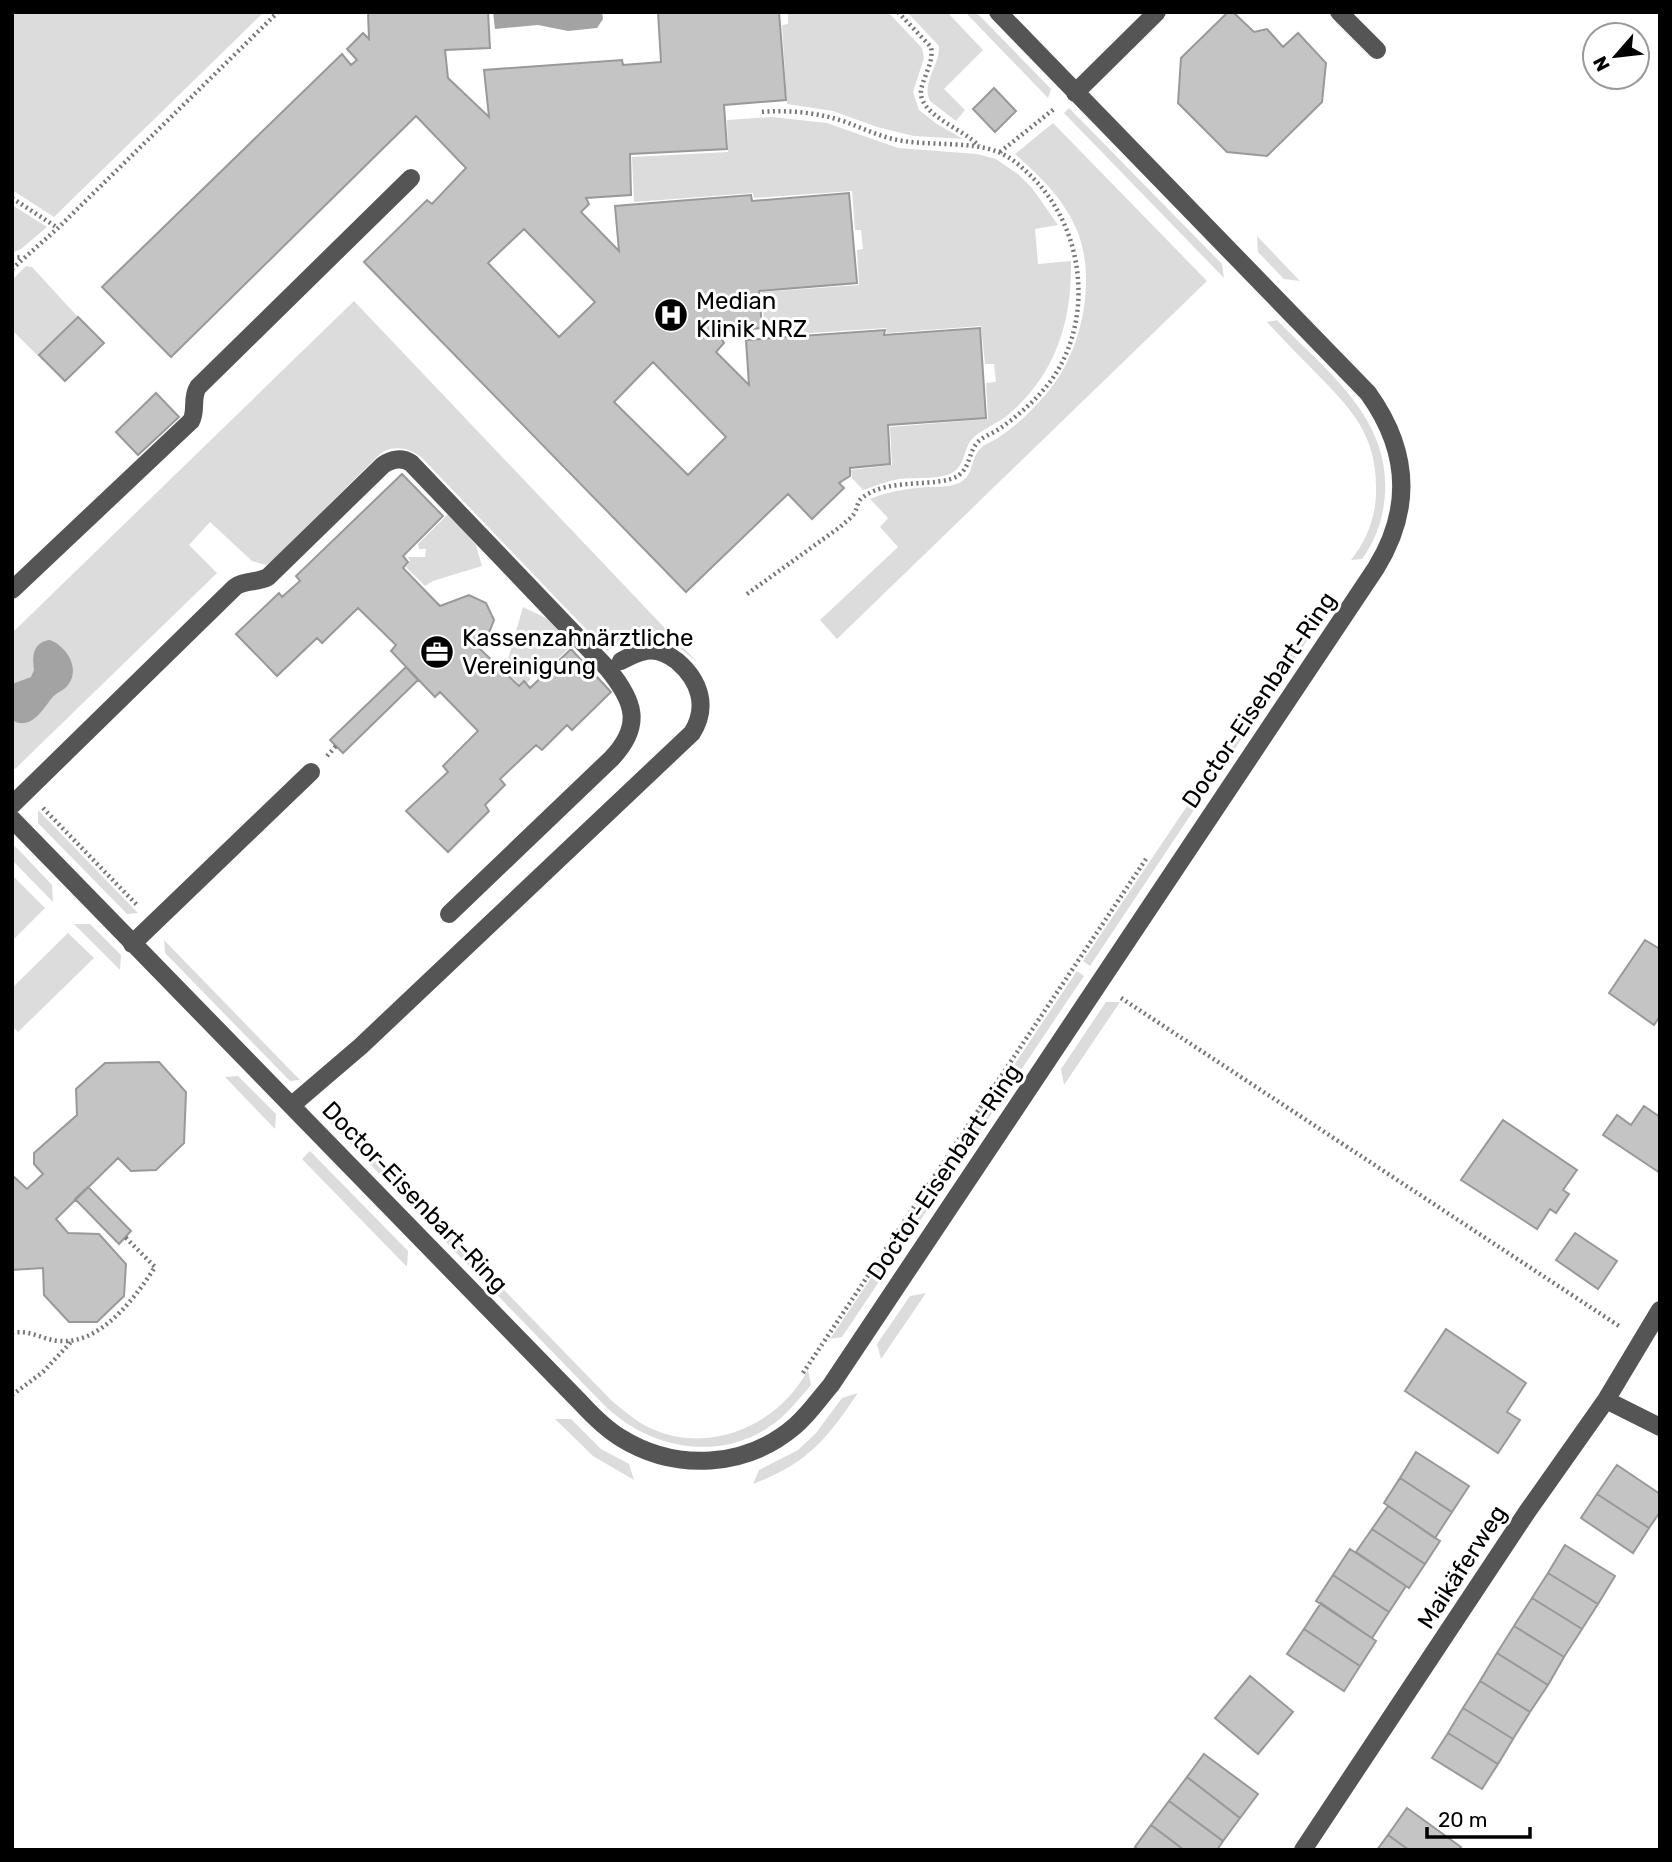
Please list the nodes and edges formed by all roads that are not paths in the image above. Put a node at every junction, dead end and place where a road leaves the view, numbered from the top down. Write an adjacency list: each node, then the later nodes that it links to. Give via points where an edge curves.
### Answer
1 (998, 12): 5 (street, Doctor-Eisenbart-Ring)
2 (1157, 12): 5 (street)
3 (1339, 12): 4 (street)
4 (1377, 50)
5 (1075, 93): 14 (street, Doctor-Eisenbart-Ring, via 1368,393 1391,430 1400,461 1399,517 1387,551 831,1385 793,1428 748,1452 712,1461 675,1460 621,1438 600,1422)
6 (411, 178): 7 (street, via 198,387 191,421)
7 (12, 590)
8 (621, 661): 14 (street, via 641,652 659,651 690,672 701,698 692,733 361,1046)
9 (311, 772): 13 (street)
10 (12, 805): 12 (street, via 235,587 266,578 383,465 405,460 608,669 629,698 633,715 628,737 612,758)
11 (12, 819): 13 (street, Doctor-Eisenbart-Ring)
12 (449, 914)
13 (132, 944): 14 (street, Doctor-Eisenbart-Ring)
14 (292, 1105)
15 (1660, 1310): 16 (street, Maikäferweg)
16 (1606, 1400): 17 (street); 18 (street, Maikäferweg)
17 (1660, 1427)
18 (1303, 1850)

